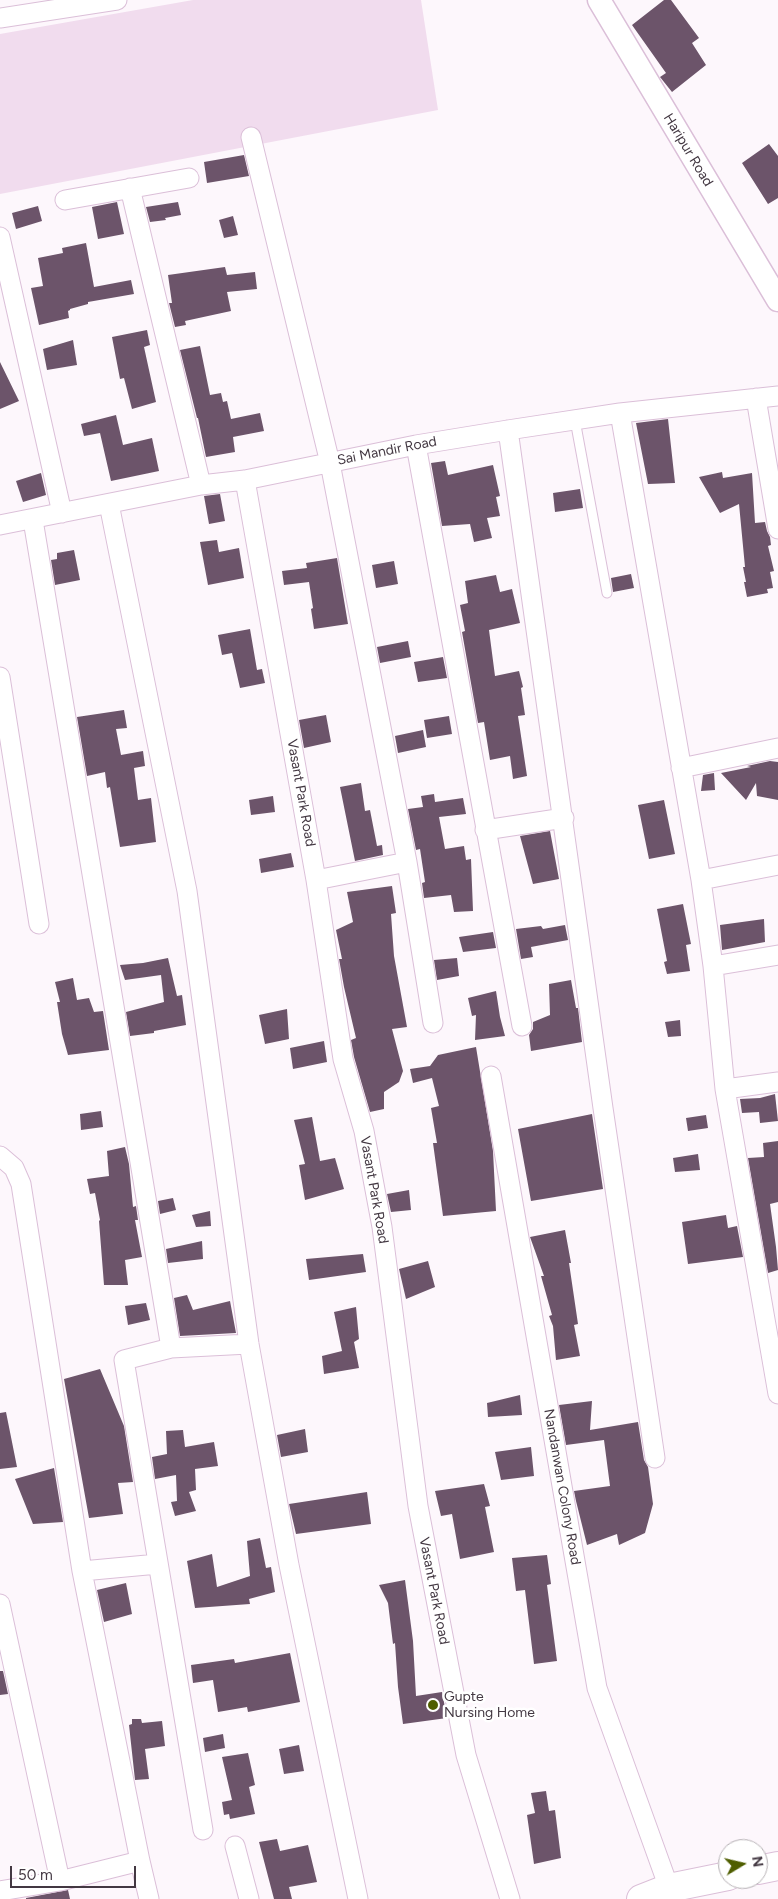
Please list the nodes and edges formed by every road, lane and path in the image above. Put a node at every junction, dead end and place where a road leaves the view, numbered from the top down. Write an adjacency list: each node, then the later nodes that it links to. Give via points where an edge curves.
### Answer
1 (117, 0): 3 (street)
2 (599, 0): 9 (street, Haripur Road)
3 (0, 18)
4 (251, 137): 16 (street)
5 (189, 178): 6 (street)
6 (130, 188): 7 (street); 18 (street)
7 (65, 200)
8 (0, 238): 20 (street)
9 (778, 300)
10 (778, 396): 11 (street, Sai Mandir Road)
11 (756, 398): 12 (street, Sai Mandir Road); 23 (street)
12 (620, 413): 13 (street, Sai Mandir Road); 27 (street)
13 (575, 420): 14 (street, Sai Mandir Road); 24 (lane)
14 (508, 430): 15 (street, Sai Mandir Road); 28 (street)
15 (416, 445): 16 (street, Sai Mandir Road); 29 (street)
16 (330, 463): 17 (street, Sai Mandir Road); 30 (street)
17 (245, 480): 18 (street, Sai Mandir Road); 32 (street, Vasant Park Road)
18 (201, 485): 19 (street, Sai Mandir Road)
19 (109, 504): 20 (street, Sai Mandir Road); 43 (street, via 187,891)
20 (62, 513): 21 (street, Sai Mandir Road)
21 (32, 520): 22 (street, Sai Mandir Road); 44 (street)
22 (0, 525)
23 (778, 529)
24 (607, 593)
25 (0, 677): 34 (street)
26 (778, 748): 27 (street)
27 (681, 768): 33 (street)
28 (564, 818): 29 (street); 46 (street)
29 (485, 830): 38 (street)
30 (407, 862): 32 (street); 37 (street)
31 (778, 866): 33 (street)
32 (316, 880): 60 (street, Vasant Park Road, via 342,1059 364,1131 382,1227 419,1515 466,1755)
33 (701, 880): 36 (street)
34 (39, 924)
35 (778, 956): 36 (street)
36 (713, 966): 41 (street)
37 (433, 1023)
38 (522, 1026)
39 (491, 1076): 55 (street, Nandanwan Colony Road, via 597,1688)
40 (778, 1082): 41 (street)
41 (725, 1089): 45 (street)
42 (0, 1156): 48 (street, via 14,1168 21,1184)
43 (250, 1344): 44 (street); 59 (street, via 289,1564)
44 (171, 1348): 47 (street, via 124,1360)
45 (778, 1394)
46 (655, 1458)
47 (158, 1564): 48 (street); 50 (street)
48 (82, 1572): 52 (street)
49 (0, 1604): 54 (street)
50 (203, 1830)
51 (235, 1846): 58 (street)
52 (140, 1861): 54 (street); 57 (street)
53 (718, 1878): 55 (main road)
54 (60, 1881): 56 (street)
55 (669, 1888): 61 (main road)
56 (0, 1891)
57 (149, 1899)
58 (249, 1899)
59 (358, 1899)
60 (510, 1899)
61 (640, 1899)

